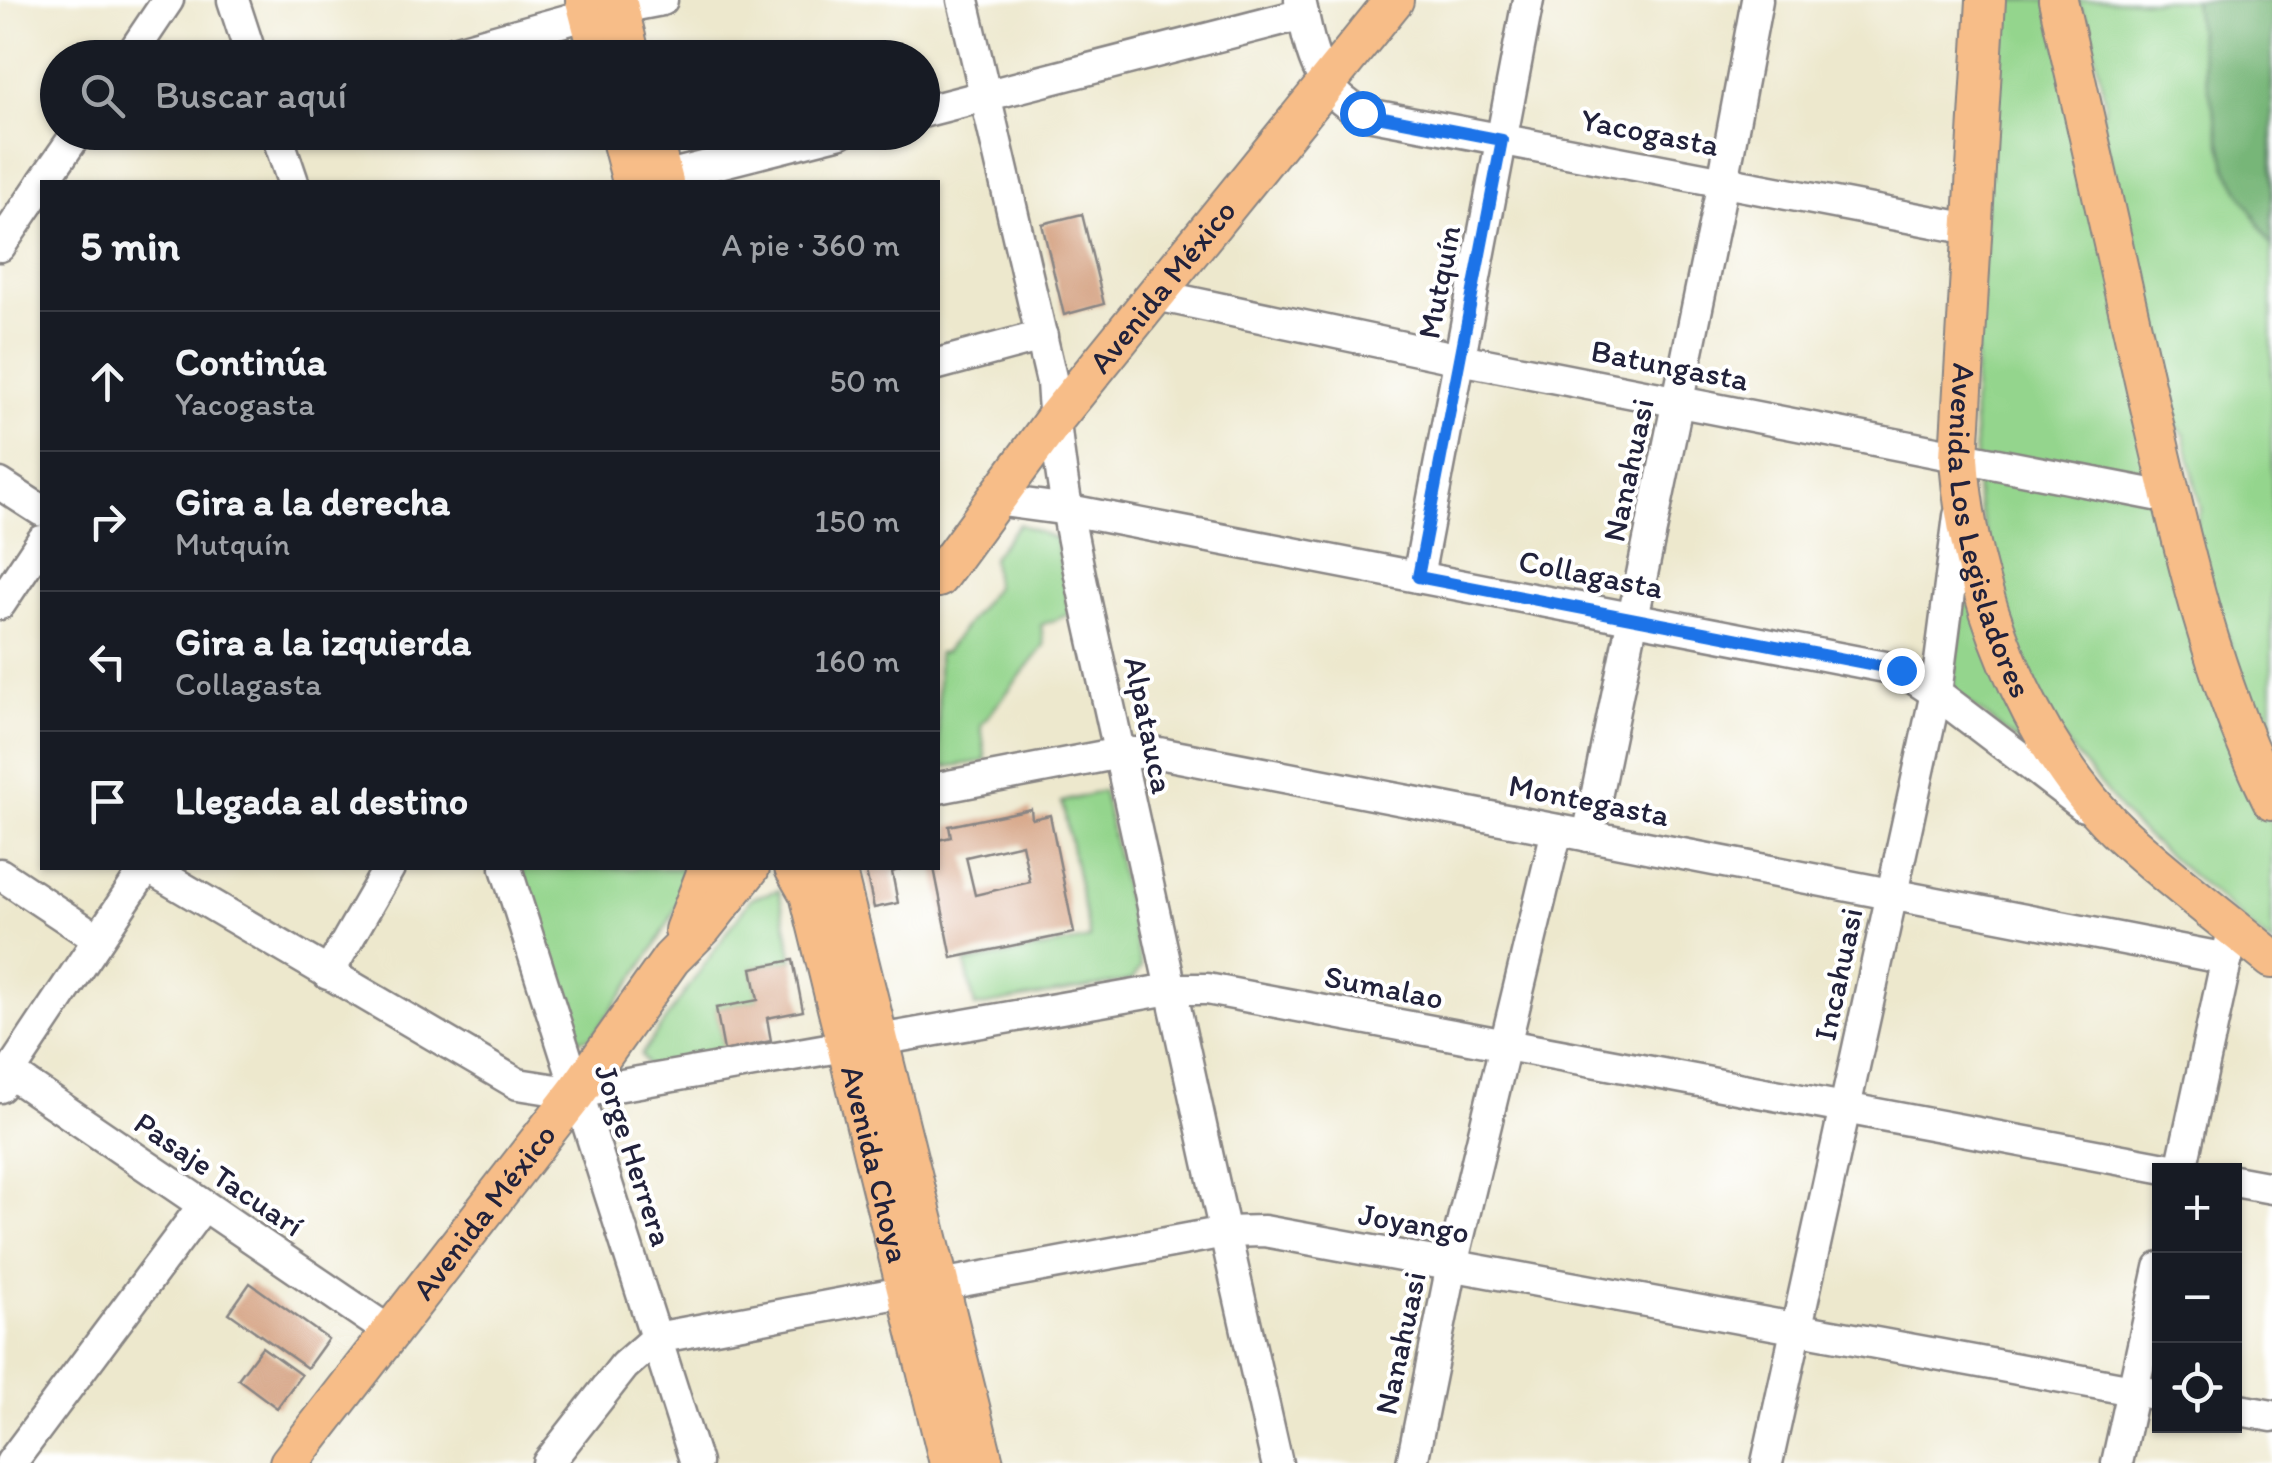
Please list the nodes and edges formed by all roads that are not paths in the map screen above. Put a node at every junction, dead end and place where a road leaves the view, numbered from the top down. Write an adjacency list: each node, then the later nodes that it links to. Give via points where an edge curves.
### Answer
1 (168, 0): 12 (street)
2 (233, 0): 13 (street)
3 (662, 0): 10 (street)
4 (963, 0): 18 (street, Alpatauca)
5 (1394, 0): 17 (main road, Avenida México)
6 (1528, 0): 20 (street, Mutquín)
7 (1757, 0): 31 (street, Nanahuasi)
8 (1986, 0): 33 (main road, Avenida Los Legisladores)
9 (2058, 0): 44 (main road)
10 (602, 6): 14 (street); 15 (main road); 16 (main road)
11 (1301, 7): 17 (street); 18 (street)
12 (141, 40)
13 (246, 40)
14 (490, 40)
15 (601, 40)
16 (622, 40)
17 (1325, 85): 20 (street, Yacogasta, via 1362,113); 35 (main road, Avenida México)
18 (986, 96): 19 (street); 36 (street, Alpatauca)
19 (940, 108)
20 (1502, 140): 31 (street, Yacogasta); 37 (street, Mutquín)
21 (66, 150): 26 (street)
22 (282, 150): 27 (street)
23 (630, 150): 28 (main road)
24 (651, 150): 29 (main road)
25 (771, 150): 30 (street)
26 (45, 180)
27 (291, 180)
28 (649, 180)
29 (650, 180)
30 (654, 180)
31 (1723, 182): 33 (street, Yacogasta); 39 (street, Nanahuasi)
32 (40, 187): 34 (street)
33 (1972, 230): 41 (main road, Avenida Los Legisladores)
34 (0, 246)
35 (1156, 295): 37 (street, Batungasta); 40 (main road, Avenida México)
36 (1042, 336): 38 (street); 40 (street, Alpatauca)
37 (1460, 359): 39 (street, Batungasta); 50 (street, Mutquín)
38 (940, 363)
39 (1678, 402): 41 (street, Batungasta); 52 (street, Nanahuasi)
40 (1054, 420): 45 (main road, Avenida México); 47 (street, Alpatauca)
41 (1959, 457): 43 (main road, Avenida Los Legisladores); 44 (street, Batungasta)
42 (0, 484): 46 (street)
43 (1961, 497): 53 (street, Incahuasi); 58 (main road, Avenida Los Legisladores, via 1997,632 2021,689 2074,779)
44 (2171, 498): 56 (main road, via 2217,662)
45 (996, 500): 47 (street, Collagasta); 49 (main road, Avenida México)
46 (40, 510)
47 (1068, 510): 50 (street, Collagasta); 54 (street, Alpatauca)
48 (40, 544): 51 (street)
49 (940, 575)
50 (1418, 577): 52 (street, Collagasta)
51 (0, 604)
52 (1634, 618): 53 (street, Collagasta, via 1901,670); 59 (street, Nanahuasi)
53 (1936, 693): 58 (street, Collagasta); 69 (street, Incahuasi)
54 (1120, 753): 55 (street, Montegasta); 57 (street, Montegasta, via 1158,753); 75 (street, Alpatauca)
55 (940, 788)
56 (2272, 800)
57 (1557, 830): 59 (street, Montegasta); 77 (street, Nanahuasi)
58 (2122, 835): 71 (main road, Avenida Los Legisladores)
59 (1588, 836): 69 (street, Montegasta)
60 (147, 870): 70 (street)
61 (151, 870): 74 (street, Sumalao)
62 (389, 870): 74 (street)
63 (507, 870): 79 (street, Jorge Herrera)
64 (707, 870): 72 (main road, Avenida México)
65 (748, 870): 72 (main road, Avenida México)
66 (795, 870): 76 (main road, Avenida Choya)
67 (836, 870): 76 (main road, Avenida Choya)
68 (0, 874): 70 (street)
69 (1892, 894): 71 (street, Montegasta); 80 (street, Incahuasi)
70 (98, 940): 78 (street)
71 (2230, 943): 73 (main road, Avenida Los Legisladores); 81 (street)
72 (671, 959): 79 (main road, Avenida México)
73 (2272, 959)
74 (328, 974): 79 (street, Sumalao, via 518,1084)
75 (1170, 990): 76 (street, Sumalao); 77 (street, Sumalao, via 1206,989); 86 (street, Alpatauca)
76 (863, 1044): 79 (street, Sumalao); 88 (main road, Avenida Choya)
77 (1505, 1045): 80 (street, Sumalao); 87 (street, Nanahuasi)
78 (5, 1080): 85 (street, Pasaje Tacuarí)
79 (576, 1092): 90 (main road, Avenida México); 91 (street, Jorge Herrera)
80 (1844, 1108): 82 (street, Sumalao); 89 (street, Incahuasi)
81 (2180, 1163)
82 (2152, 1165)
83 (2242, 1183): 84 (street)
84 (2272, 1188)
85 (203, 1206): 90 (street, Pasaje Tacuarí); 96 (street)
86 (1225, 1232): 87 (street, Joyango, via 1264,1230); 88 (street, Joyango); 102 (street, Alpatauca)
87 (1452, 1265): 89 (street, Joyango); 103 (street, Nanahuasi)
88 (923, 1286): 91 (street, Joyango); 100 (main road, Avenida Choya); 101 (main road, Avenida Choya)
89 (1796, 1328): 93 (street, Joyango); 104 (street, Incahuasi)
90 (390, 1332): 97 (main road, Avenida México)
91 (656, 1338): 98 (street, via 624,1366); 99 (street, Jorge Herrera)
92 (2152, 1339): 93 (street)
93 (2146, 1393): 105 (street)
94 (2242, 1410): 95 (street)
95 (2272, 1416)
96 (11, 1463)
97 (289, 1463)
98 (548, 1463)
99 (696, 1463)
100 (949, 1463)
101 (984, 1463)
102 (1276, 1463)
103 (1412, 1463)
104 (1766, 1463)
105 (2117, 1463)

